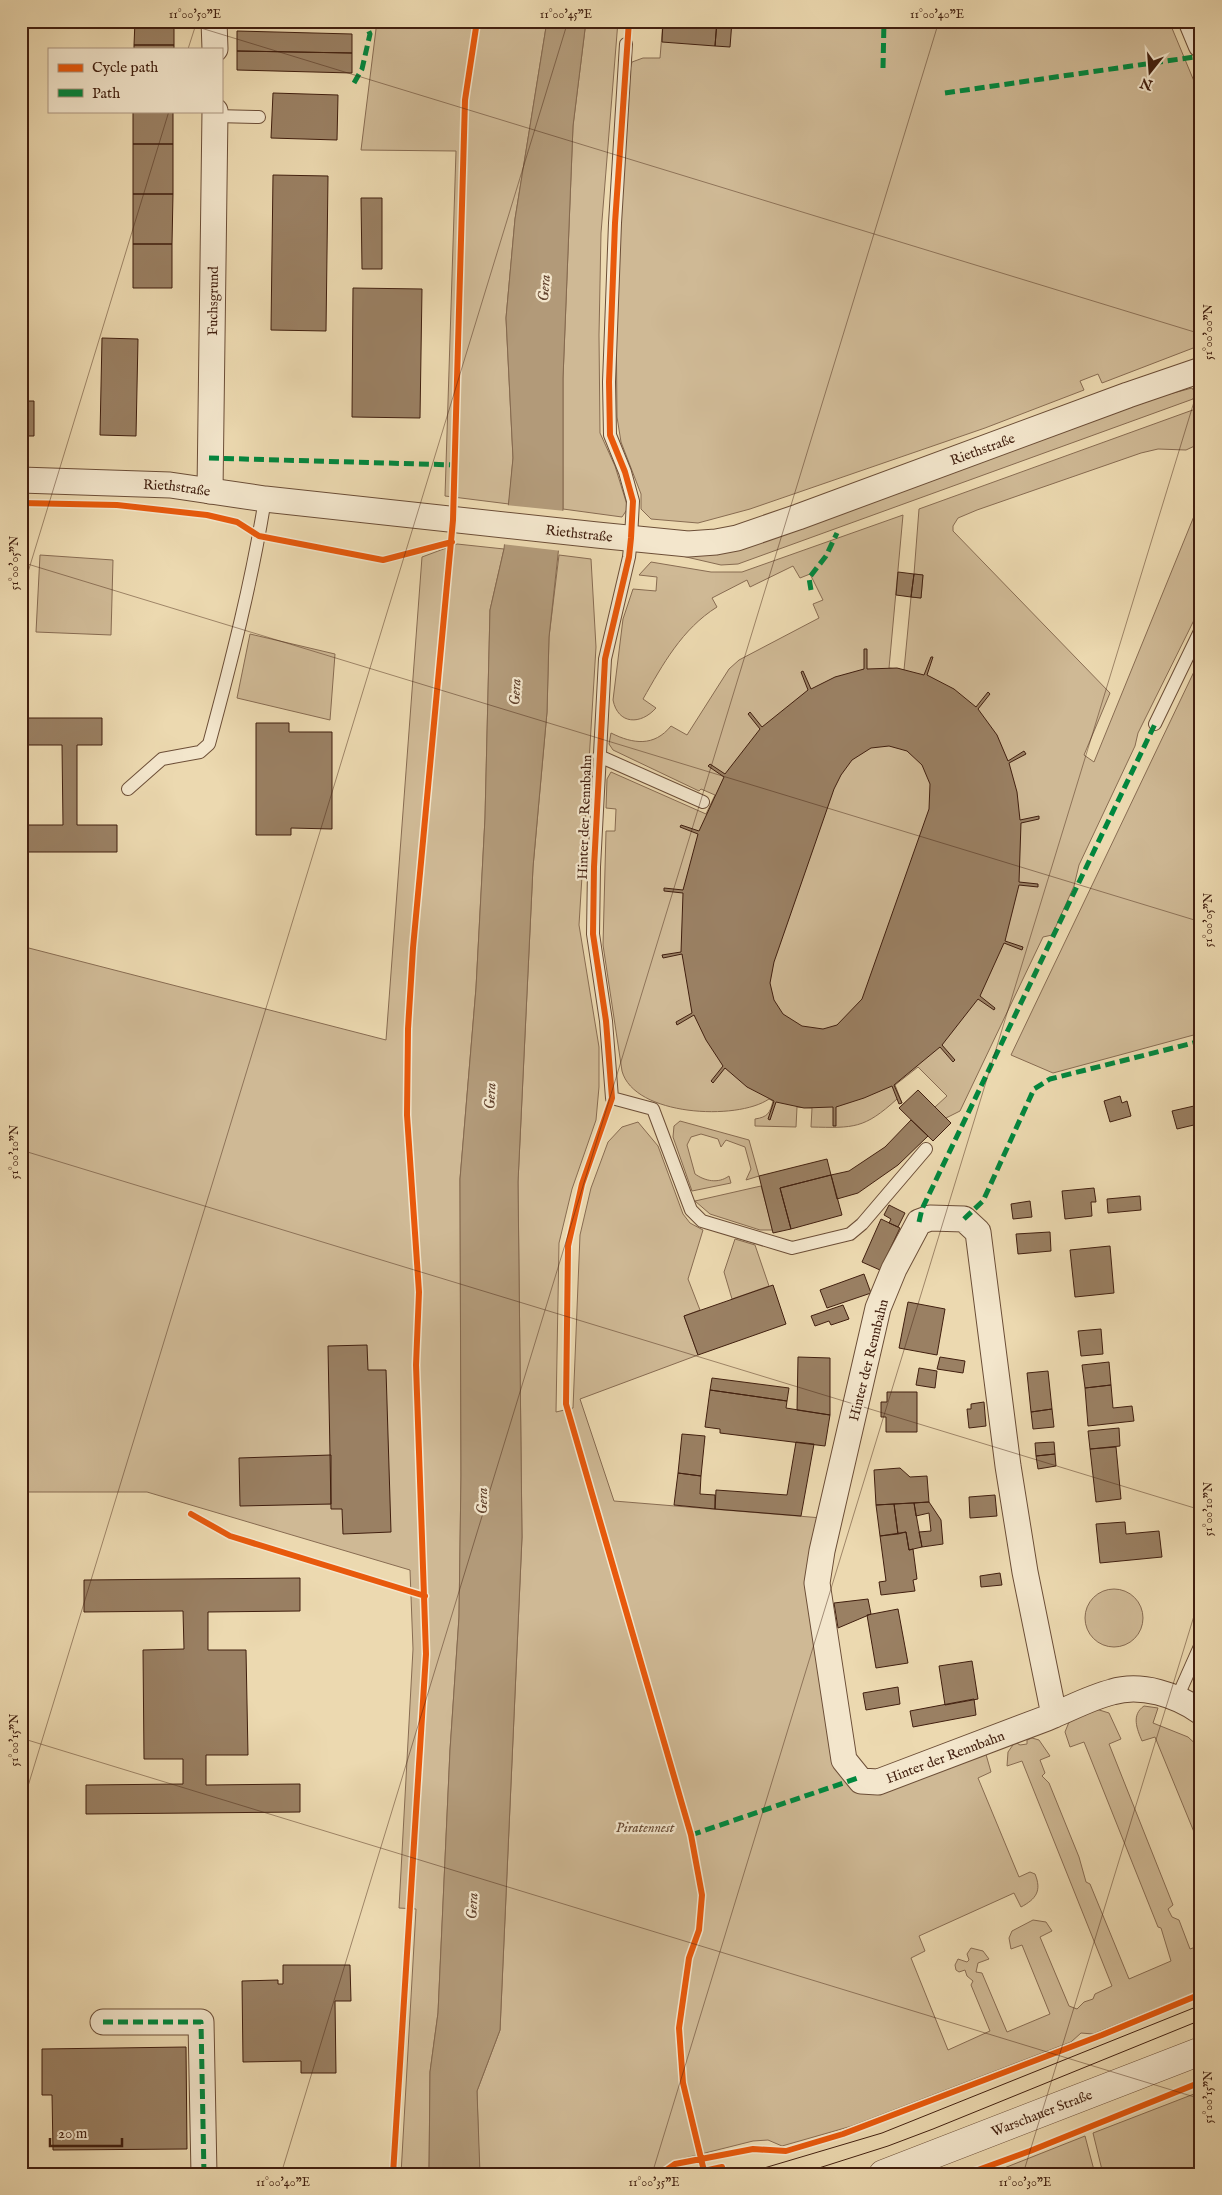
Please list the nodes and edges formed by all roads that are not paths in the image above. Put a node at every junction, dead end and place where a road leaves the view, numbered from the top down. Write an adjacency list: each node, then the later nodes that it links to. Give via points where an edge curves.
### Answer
1 (214, 21): 5 (street)
2 (1190, 21): 4 (street)
3 (626, 44): 12 (lane, Hinter der Rennbahn, via 609,382 610,435 633,501)
4 (1201, 45)
5 (215, 48)
6 (215, 113): 7 (lane); 10 (street, Fuchsgrund)
7 (259, 117)
8 (1201, 370): 12 (street, Riethstraße, via 737,538 688,544)
9 (21, 480): 10 (street, Riethstraße, via 170,485)
10 (210, 491): 11 (street, Riethstraße)
11 (265, 499): 12 (street, Riethstraße); 16 (lane, via 232,659 209,744 200,752 162,759)
12 (631, 538): 15 (lane, Hinter der Rennbahn, via 605,659)
13 (1201, 628): 14 (lane)
14 (1155, 724)
15 (599, 756): 17 (lane); 18 (lane, Hinter der Rennbahn, via 593,934 606,1021 612,1098 653,1109 691,1210 702,1221 792,1248 850,1234)
16 (128, 789)
17 (703, 802)
18 (926, 1149)
19 (1201, 1644): 20 (lane)
20 (1177, 1698): 21 (street); 22 (street, Hinter der Rennbahn, via 1131,1689 1113,1691)
21 (1201, 1712)
22 (1054, 1715): 22 (street, Hinter der Rennbahn, via 878,1782 867,1783 858,1778 844,1760 817,1583 878,1308 919,1222 930,1218 964,1219 978,1232 1008,1466 1025,1572)
23 (104, 2022): 25 (street, via 202,2022)
24 (1201, 2052): 26 (street, Warschauer Straße)
25 (204, 2174)
26 (883, 2174)

